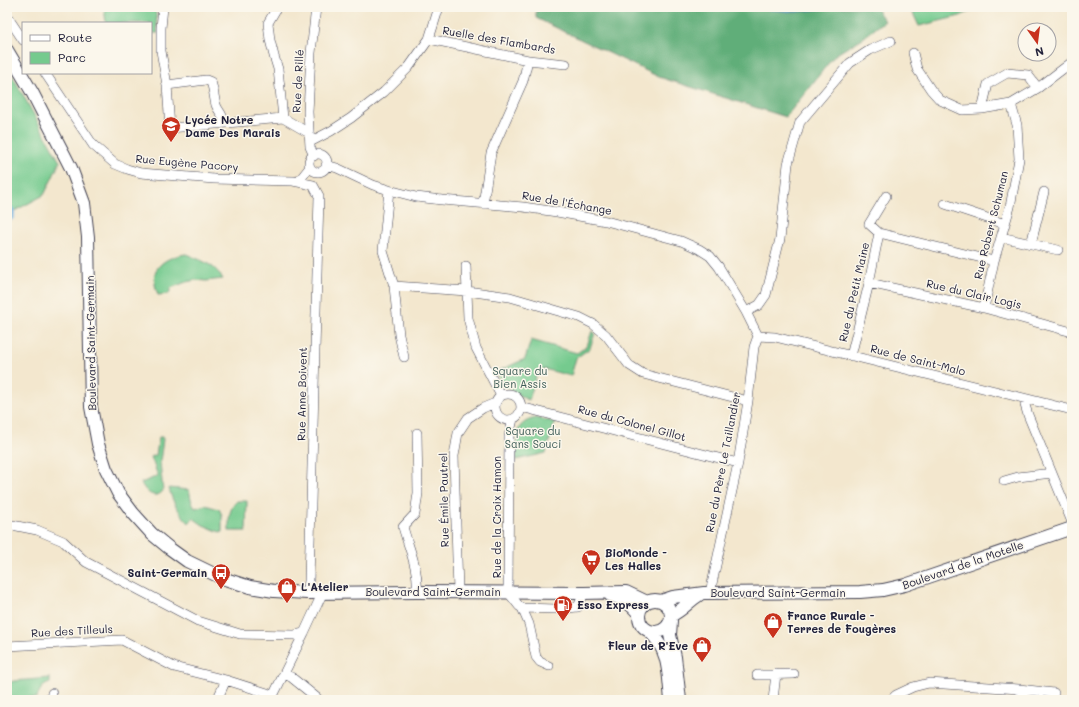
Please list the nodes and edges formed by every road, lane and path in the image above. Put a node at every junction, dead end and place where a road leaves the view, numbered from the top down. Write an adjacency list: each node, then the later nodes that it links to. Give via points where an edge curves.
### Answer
1 (163, 7): 15 (street, via 161,51)
2 (316, 7): 21 (street, Rue de Rillé, via 311,53)
3 (439, 7): 7 (street)
4 (275, 11): 19 (street, via 268,23 278,69)
5 (7, 16): 6 (street)
6 (22, 38)
7 (429, 39): 11 (street, Ruelle des Flambards); 22 (street, via 409,67 384,92 351,118)
8 (891, 41): 45 (street, via 850,63 800,122 788,164 780,239 766,295 758,305)
9 (7, 50): 67 (main road, Boulevard Saint-Germain, via 71,168 84,203 88,237 91,407 98,444 106,469 118,493 152,534 187,561 222,578 250,587)
10 (913, 53): 18 (street, via 917,70 940,100 962,110)
11 (528, 60): 13 (street, Ruelle des Flambards); 32 (street, via 523,81 491,152)
12 (1072, 62): 16 (street)
13 (566, 64)
14 (46, 74): 27 (street, Rue Eugène Pacory, via 93,145 115,164 141,173)
15 (167, 85): 20 (street, via 206,80 211,82 216,105 224,117); 20 (street, via 170,128)
16 (1038, 88): 17 (street); 18 (street, via 1028,75 1007,73 988,84)
17 (1011, 104): 18 (street); 34 (street, Rue Robert Schuman, via 1017,124 1019,159)
18 (982, 109)
19 (283, 118): 20 (street); 21 (street)
20 (224, 123)
21 (309, 132): 22 (street, Rue de Rillé)
22 (310, 142): 23 (street, Rue de Rillé)
23 (314, 156): 24 (street, via 319,154 324,157); 25 (street)
24 (326, 165): 26 (street); 29 (street, Rue de l'Échange)
25 (310, 167): 26 (street); 27 (street)
26 (319, 172): 28 (street)
27 (298, 182): 28 (street, Rue Eugène Pacory)
28 (313, 185): 67 (street, Rue Anne Boivent, via 319,196)
29 (389, 190): 32 (street, Rue de l'Échange, via 416,197); 42 (street, via 383,251)
30 (1044, 192): 37 (street)
31 (886, 196): 35 (street, Rue du Petit Maine, via 869,224)
32 (483, 204): 45 (street, Rue de l'Échange, via 522,207 606,221 681,241 710,256)
33 (944, 204): 34 (street)
34 (1005, 224): 36 (street, Rue Robert Schuman)
35 (879, 233): 39 (street, Rue du Petit Maine); 41 (street, Rue du Petit Maine)
36 (1001, 237): 37 (street); 39 (street, Rue Robert Schuman)
37 (1031, 244): 38 (street)
38 (1058, 250)
39 (994, 261): 44 (street, Rue Robert Schuman)
40 (466, 266): 43 (street)
41 (869, 283): 44 (street, Rue du Clair Logis); 48 (street, Rue du Petit Maine)
42 (394, 286): 43 (street); 49 (street)
43 (467, 292): 51 (street, via 468,318 476,348); 52 (street, via 510,297 579,317 606,334 629,366 643,374)
44 (984, 308): 46 (street, Rue du Clair Logis)
45 (746, 312): 47 (street, Rue de l'Échange)
46 (1072, 332)
47 (758, 336): 48 (street, Rue de Saint-Malo, via 775,337); 52 (street, Rue du Père Le Taillandier, via 754,347)
48 (851, 356): 50 (street, Rue de Saint-Malo)
49 (404, 357)
50 (1024, 398): 54 (street, Rue de Saint-Malo); 58 (street, via 1028,415)
51 (498, 399): 53 (street, via 505,394 514,395); 55 (street, via 496,413 503,419); 65 (street, Rue Émile Pautrel, via 468,418 458,433 454,456)
52 (748, 401): 57 (street, Rue du Père Le Taillandier)
53 (521, 407): 55 (street); 57 (street, Rue du Colonel Gillot)
54 (1072, 410)
55 (513, 419): 66 (street, Rue de la Croix Hamon, via 509,436)
56 (417, 433): 64 (street, via 418,493 415,514 403,528 412,554 418,582)
57 (738, 463): 69 (street, Rue du Père Le Taillandier)
58 (1052, 473): 59 (street); 60 (street)
59 (1004, 481)
60 (1072, 522)
61 (7, 524): 78 (street, via 37,530 63,541 86,562 198,621 240,634)
62 (1072, 528): 70 (main road, Boulevard de la Motelle, via 905,585)
63 (323, 592): 64 (main road, Boulevard Saint-Germain); 67 (main road, Boulevard Saint-Germain); 78 (street)
64 (417, 592): 65 (main road, Boulevard Saint-Germain)
65 (458, 592): 66 (main road, Boulevard Saint-Germain)
66 (508, 592): 71 (main road, Boulevard Saint-Germain); 74 (street)
67 (307, 593)
68 (602, 593): 71 (main road, Boulevard Saint-Germain); 73 (main road, Boulevard Saint-Germain, via 626,592); 75 (main road, Boulevard Saint-Germain, via 621,598)
69 (707, 593): 70 (main road, Boulevard Saint-Germain); 72 (main road, Boulevard Saint-Germain); 76 (main road, Boulevard Saint-Germain, via 694,598)
70 (851, 593)
71 (584, 594): 74 (street, via 578,607)
72 (661, 601): 73 (main road); 76 (main road, via 670,609)
73 (647, 602): 75 (main road)
74 (522, 608): 80 (street, via 529,624 536,657)
75 (639, 614): 77 (main road, via 641,624)
76 (671, 618): 77 (main road, via 665,630); 92 (main road, via 670,635)
77 (649, 631): 91 (main road, via 662,647 666,659)
78 (304, 633): 81 (street)
79 (7, 646): 85 (street, Rue des Tilleuls, via 122,640 174,667)
80 (549, 666)
81 (284, 674): 88 (street); 90 (street, via 291,676)
82 (776, 674): 83 (street); 84 (street); 93 (street)
83 (794, 674)
84 (758, 675)
85 (226, 680): 88 (street, Rue des Tilleuls, via 267,693); 89 (street)
86 (1019, 688): 87 (street); 94 (street, via 929,683 913,687); 95 (street)
87 (1054, 693)
88 (272, 698)
89 (217, 700)
90 (317, 700)
91 (671, 700)
92 (680, 700)
93 (774, 700)
94 (891, 700)
95 (1021, 700)

